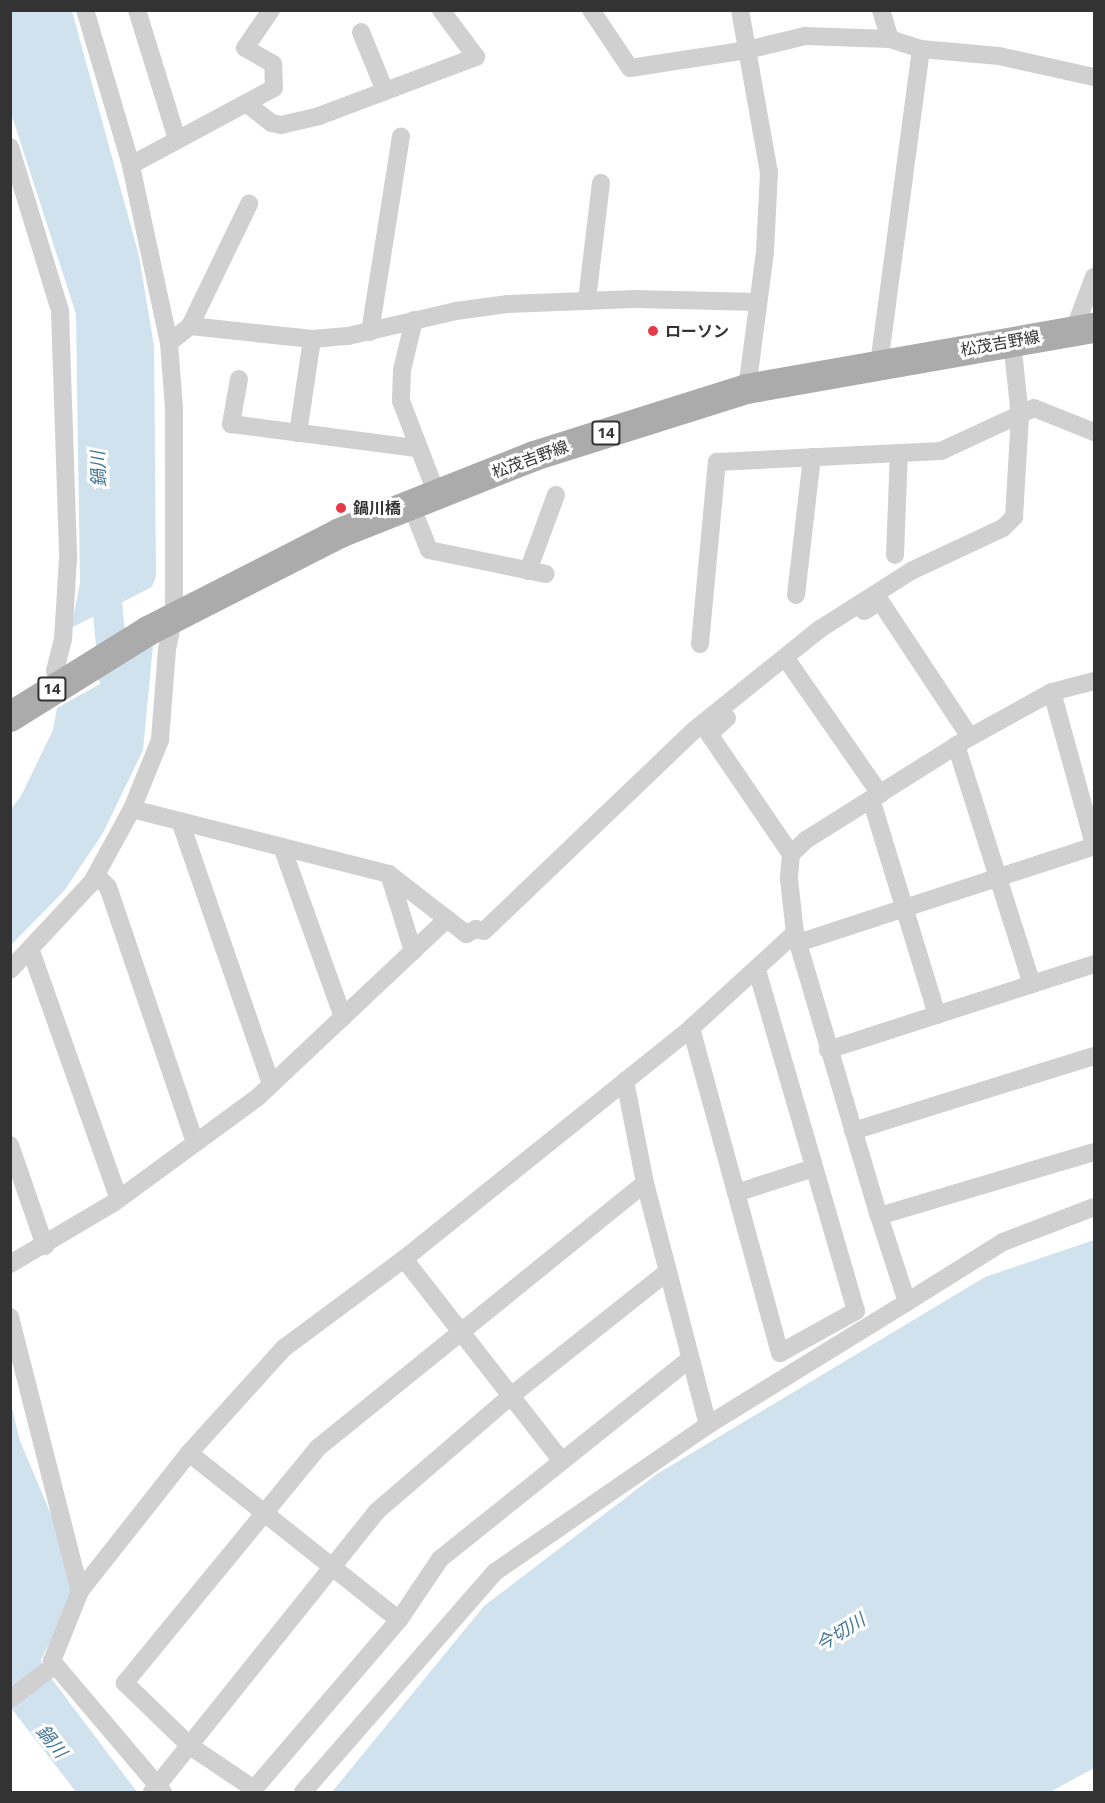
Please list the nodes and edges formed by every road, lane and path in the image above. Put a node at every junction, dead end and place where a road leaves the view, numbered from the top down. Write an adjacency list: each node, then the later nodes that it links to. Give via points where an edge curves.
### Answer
1 (85, 10): 18 (street)
2 (138, 10): 16 (street)
3 (271, 10): 14 (street, via 245,48 273,64 274,88)
4 (441, 10): 13 (street, via 476,57)
5 (591, 10): 11 (street, via 630,68)
6 (740, 10): 11 (street)
7 (881, 10): 9 (street)
8 (361, 32): 13 (street)
9 (890, 39): 10 (street); 11 (street, via 805,36)
10 (921, 49): 12 (street, via 999,56); 31 (street)
11 (747, 50): 23 (street, via 769,172)
12 (1095, 77)
13 (385, 91): 14 (street, via 319,116 281,125 272,123)
14 (246, 103): 16 (street)
15 (402, 136): 27 (street)
16 (177, 139): 18 (street)
17 (10, 147): 48 (street, via 60,310 68,558 63,639 55,671)
18 (131, 165): 30 (street)
19 (601, 183): 22 (street)
20 (249, 204): 25 (street)
21 (1095, 277): 26 (street)
22 (587, 300): 23 (street); 24 (street, via 507,304)
23 (758, 302): 33 (street)
24 (414, 320): 27 (street); 37 (street, via 402,370 401,401)
25 (190, 326): 28 (street); 30 (street)
26 (1084, 329): 29 (main road, 松茂吉野線 / 14)
27 (370, 332): 28 (street)
28 (312, 339): 36 (street)
29 (1012, 341): 31 (main road, 松茂吉野線 / 14); 34 (street)
30 (169, 344): 44 (street, via 174,408)
31 (879, 364): 33 (main road, 松茂吉野線 / 14)
32 (239, 379): 36 (street, via 231,424)
33 (747, 389): 41 (main road, 松茂吉野線 / 14, via 534,456)
34 (1020, 417): 35 (street, via 1034,408); 38 (street, via 941,451); 62 (street, via 1014,517 1003,528 911,571 820,629 693,731 484,931 476,929 466,934)
35 (1095, 432)
36 (298, 433): 37 (street)
37 (416, 448): 41 (street)
38 (899, 453): 39 (street); 42 (street)
39 (812, 457): 43 (street); 45 (street, via 717,462)
40 (556, 495): 41 (street, via 537,573 429,550)
41 (424, 500): 44 (main road, 松茂吉野線 / 14, via 340,533)
42 (896, 555)
43 (796, 595)
44 (174, 617): 48 (main road, 松茂吉野線 / 14); 53 (street, via 167,649 160,740)
45 (700, 644)
46 (789, 663): 51 (street, via 880,601); 52 (street); 57 (street, via 709,734)
47 (1095, 681): 49 (street)
48 (58, 685): 50 (main road, 松茂吉野線 / 14)
49 (1052, 692): 51 (street); 55 (street)
50 (10, 717)
51 (963, 741): 52 (street); 60 (street)
52 (876, 796): 57 (street); 61 (street)
53 (132, 809): 54 (street); 59 (street)
54 (180, 821): 56 (street); 76 (street)
55 (1095, 845): 60 (street)
56 (282, 847): 58 (street); 71 (street)
57 (790, 854): 63 (street, via 789,911)
58 (390, 874): 62 (street); 65 (street)
59 (96, 875): 64 (street); 78 (street, via 108,887)
60 (999, 879): 61 (street); 69 (street)
61 (904, 906): 63 (street); 70 (street)
62 (447, 919): 65 (street)
63 (797, 938): 68 (street); 73 (street)
64 (31, 951): 67 (street); 84 (street)
65 (413, 951): 71 (street)
66 (1095, 964): 69 (street)
67 (10, 969)
68 (757, 970): 72 (street); 81 (street)
69 (1032, 984): 70 (street)
70 (937, 1015): 73 (street)
71 (343, 1017): 76 (street)
72 (691, 1028): 75 (street); 83 (street)
73 (828, 1050): 77 (street)
74 (1095, 1056): 77 (street)
75 (625, 1081): 82 (street); 88 (street)
76 (272, 1084): 78 (street)
77 (853, 1131): 86 (street)
78 (195, 1143): 84 (street)
79 (10, 1145): 87 (street)
80 (1095, 1152): 86 (street)
81 (814, 1168): 83 (street); 83 (street, via 856,1311 780,1353)
82 (645, 1183): 90 (street); 93 (street)
83 (736, 1193)
84 (119, 1199): 87 (street)
85 (1095, 1207): 91 (street, via 1003,1242)
86 (879, 1216): 91 (street)
87 (45, 1246): 89 (street)
88 (404, 1259): 93 (street); 97 (street, via 284,1348)
89 (10, 1264)
90 (667, 1272): 94 (street); 95 (street)
91 (906, 1302): 96 (street)
92 (10, 1317): 101 (street)
93 (464, 1333): 95 (street); 99 (street, via 317,1449)
94 (690, 1359): 96 (street); 98 (street)
95 (512, 1395): 98 (street); 100 (street, via 376,1512)
96 (708, 1425): 107 (street, via 495,1572)
97 (189, 1453): 99 (street); 101 (street)
98 (562, 1461): 102 (street, via 440,1559)
99 (265, 1513): 100 (street); 105 (street, via 125,1683)
100 (332, 1566): 102 (street); 105 (street)
101 (80, 1591): 103 (street)
102 (399, 1620): 105 (street, via 254,1789)
103 (52, 1667): 104 (street); 106 (street)
104 (10, 1699)
105 (190, 1746): 106 (street)
106 (158, 1790)
107 (303, 1792)

